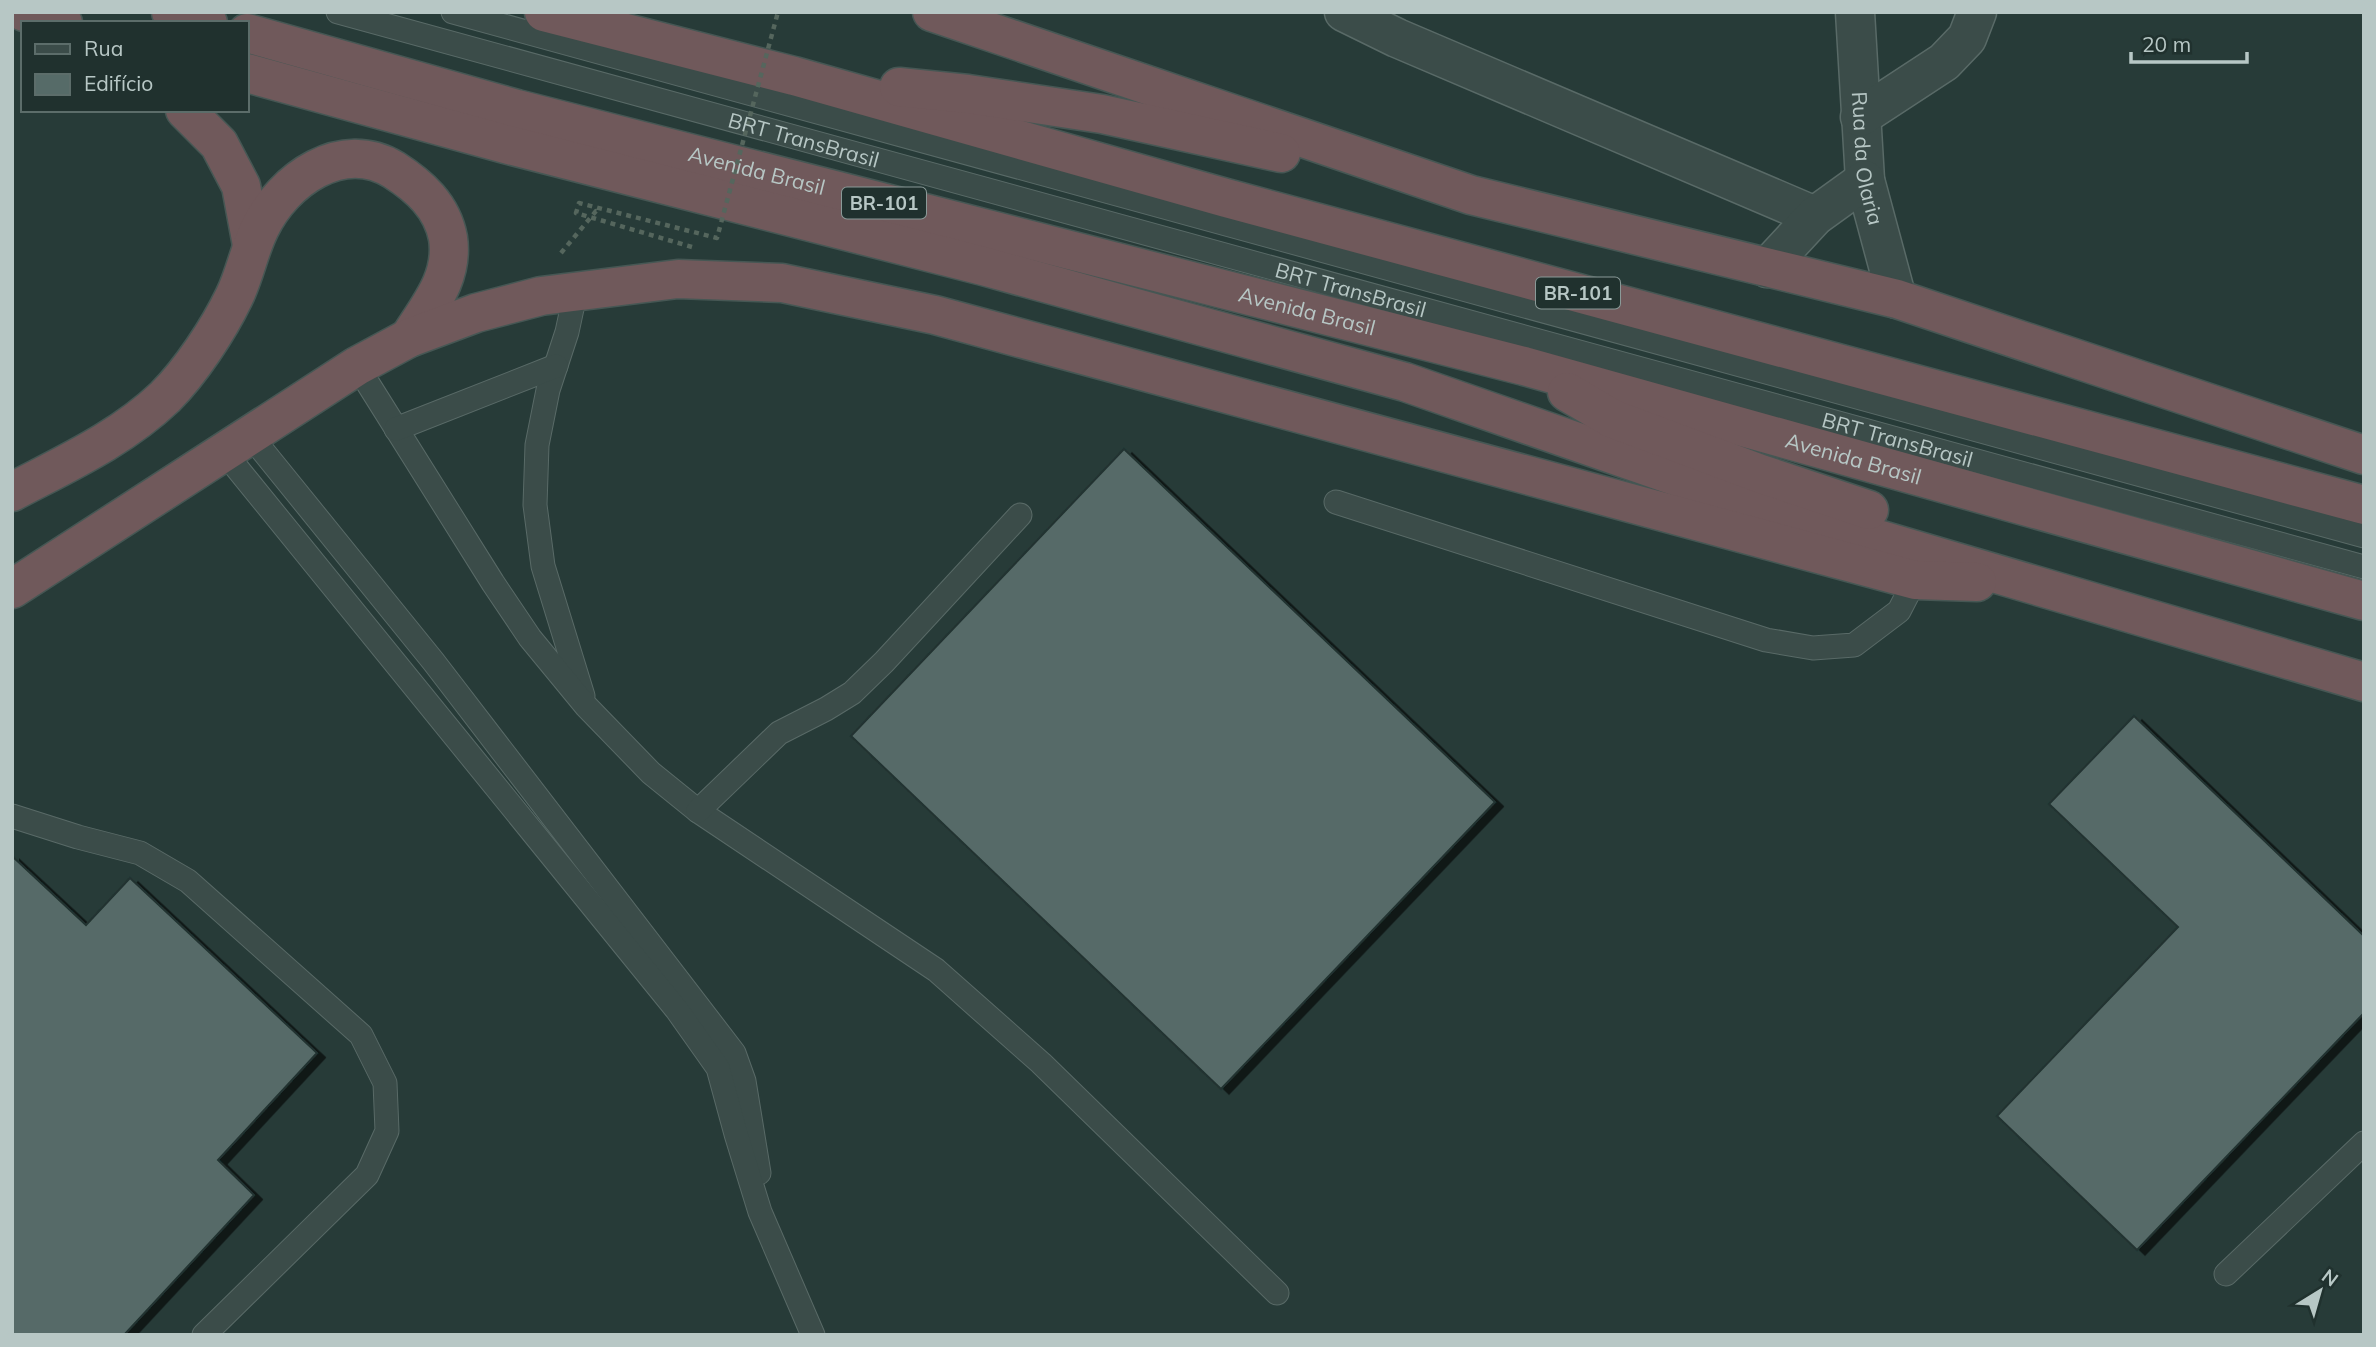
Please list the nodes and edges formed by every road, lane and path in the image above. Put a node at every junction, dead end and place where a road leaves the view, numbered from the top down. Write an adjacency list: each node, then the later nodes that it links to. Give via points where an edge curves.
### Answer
1 (24, 12): 12 (highway)
2 (171, 12): 13 (highway)
3 (338, 12): 39 (lane, BRT TransBrasil)
4 (453, 12): 38 (lane, BRT TransBrasil)
5 (544, 12): 16 (highway, BR-101)
6 (778, 12): 23 (path, bridge, via 717,238 579,203 576,214)
7 (915, 12): 11 (highway)
8 (1344, 12): 21 (street)
9 (1855, 12): 18 (street, Rua da Olaria)
10 (1977, 12): 18 (street, via 1967,38 1944,62)
11 (948, 15): 20 (highway)
12 (56, 21)
13 (201, 21)
14 (248, 33): 30 (highway, Avenida Brasil / BR-101, via 517,109)
15 (248, 73): 41 (highway, Avenida Brasil, via 1405,382 1735,497)
16 (794, 76): 20 (highway, via 1102,114); 36 (highway, BR-101, via 1239,202)
17 (188, 112): 22 (highway, via 219,144 241,186)
18 (1860, 117): 19 (street, Rua da Olaria)
19 (1865, 180): 21 (street); 26 (street, Rua da Olaria)
20 (1471, 195): 24 (highway)
21 (1815, 216): 24 (street)
22 (252, 245): 27 (highway, via 273,205 313,170 337,159 390,168 419,186 438,209 447,235 450,262 437,294); 34 (highway, via 236,295 209,342 165,396 107,442)
23 (685, 263): 25 (highway, Avenida Brasil); 25 (path, via 697,235 596,211 543,275); 40 (highway, Avenida Brasil, via 935,315)
24 (1767, 268): 26 (highway)
25 (558, 293): 27 (highway, Avenida Brasil, via 476,313); 29 (lane)
26 (1897, 299): 33 (highway)
27 (409, 338): 28 (highway, Avenida Brasil)
28 (357, 366): 31 (lane); 32 (highway, Avenida Brasil)
29 (556, 366): 31 (lane); 46 (lane, via 537,445 535,505 542,566)
30 (1524, 366): 43 (highway, Avenida Brasil / BR-101); 44 (highway, via 1613,419 1761,474 2194,617)
31 (396, 429): 46 (lane, via 530,638)
32 (237, 443): 42 (highway, Avenida Brasil); 53 (lane, via 718,1068 760,1212)
33 (2364, 455)
34 (12, 492)
35 (1336, 502): 40 (lane, via 1766,640 1813,648 1854,645 1899,611)
36 (2364, 505)
37 (1020, 516): 47 (lane, via 852,693 779,733)
38 (2364, 536)
39 (2364, 567)
40 (1915, 580): 41 (highway, Avenida Brasil)
41 (2032, 583): 44 (highway, Avenida Brasil)
42 (12, 589)
43 (2364, 601)
44 (2292, 660): 45 (highway, Avenida Brasil)
45 (2364, 682)
46 (586, 706): 47 (lane, via 651,773)
47 (698, 811): 51 (lane, via 936,970 1041,1063)
48 (12, 816): 52 (lane, via 141,853 188,881 361,1035 385,1083 387,1131 367,1175)
49 (2364, 1143): 50 (lane)
50 (2226, 1274)
51 (1277, 1293)
52 (204, 1335)
53 (813, 1335)

